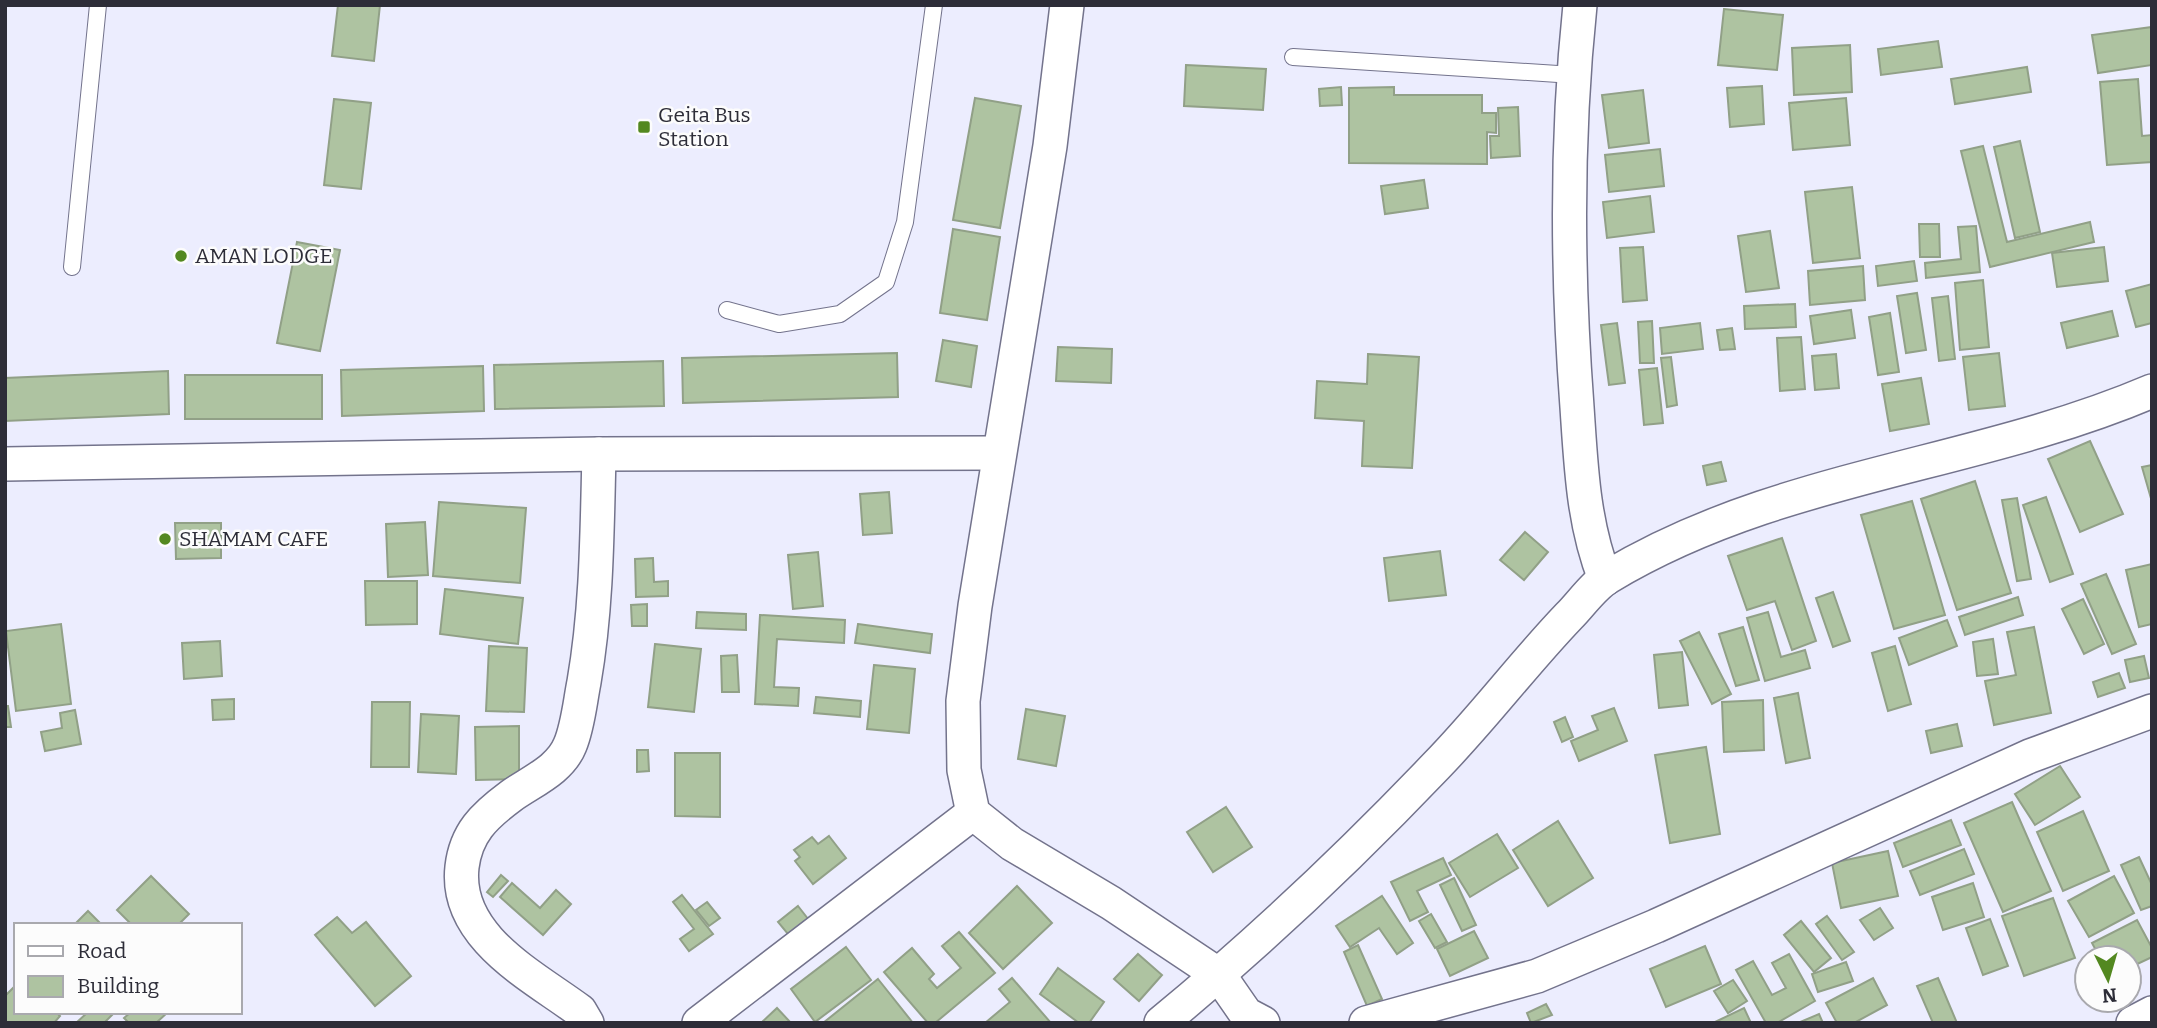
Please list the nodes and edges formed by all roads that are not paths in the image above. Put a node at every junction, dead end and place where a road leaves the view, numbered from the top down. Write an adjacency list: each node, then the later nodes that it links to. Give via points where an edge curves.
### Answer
1 (98, 5): 7 (lane)
2 (934, 5): 8 (lane, via 905,222 886,282 841,314 779,324)
3 (1067, 5): 10 (street, via 1050,146)
4 (1580, 5): 6 (street)
5 (1293, 57): 6 (lane)
6 (1573, 75): 13 (street, via 1572,345 1584,499 1591,544)
7 (72, 267)
8 (727, 310)
9 (2152, 391): 13 (street, via 2091,417 1780,500 1717,522)
10 (999, 453): 11 (street); 15 (street, via 962,701 964,770)
11 (599, 454): 12 (street); 18 (street, via 595,603 570,747 546,774 481,820 469,837 460,883 464,903 493,946 580,1011)
12 (5, 464)
13 (1605, 579): 16 (street, via 1522,665 1438,765)
14 (2152, 711): 22 (street, via 2030,756 1536,976)
15 (973, 813): 16 (street, via 1012,844 1111,902); 19 (street)
16 (1219, 975): 20 (street); 21 (street, via 1246,1014)
17 (2152, 1013): 23 (street)
18 (587, 1023)
19 (699, 1023)
20 (1161, 1023)
21 (1263, 1023)
22 (1366, 1023)
23 (2133, 1023)

